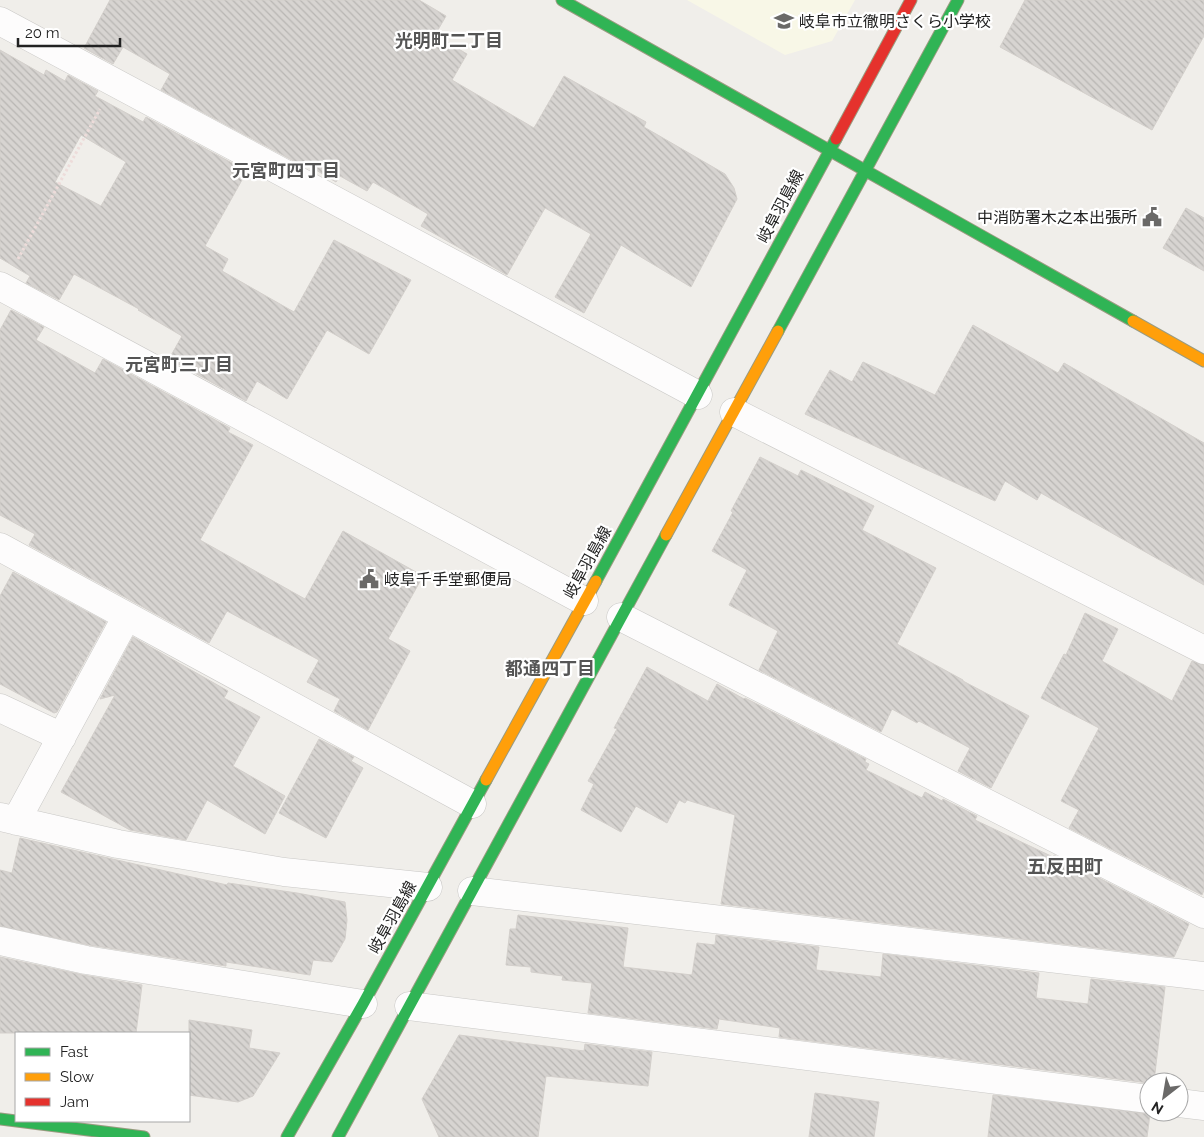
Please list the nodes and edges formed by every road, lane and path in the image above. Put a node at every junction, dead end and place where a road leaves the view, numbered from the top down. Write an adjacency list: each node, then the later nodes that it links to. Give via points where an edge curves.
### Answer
1 (8, 0): 5 (street)
2 (562, 0): 8 (main road)
3 (911, 0): 8 (main road, 岐阜羽島線)
4 (958, 0): 9 (main road)
5 (0, 15)
6 (0, 21): 7 (street)
7 (115, 82): 10 (path); 12 (street)
8 (828, 151): 9 (main road); 12 (main road, 岐阜羽島線)
9 (866, 170): 11 (main road); 13 (main road)
10 (1, 287): 15 (street)
11 (1204, 361)
12 (698, 395): 15 (main road, 岐阜羽島線)
13 (734, 412): 17 (main road); 18 (street)
14 (0, 547): 16 (street)
15 (584, 601): 21 (main road, 岐阜羽島線)
16 (128, 616): 20 (street); 21 (street)
17 (622, 617): 24 (main road); 25 (street)
18 (1204, 650)
19 (0, 708): 20 (street)
20 (62, 736): 22 (street)
21 (472, 804): 23 (main road, 岐阜羽島線)
22 (8, 819): 23 (street, via 118,844 284,872)
23 (428, 887): 28 (main road, 岐阜羽島線)
24 (472, 891): 27 (street); 29 (main road)
25 (1204, 914)
26 (0, 941): 28 (street, via 86,960)
27 (1204, 976)
28 (363, 1004): 37 (main road, 岐阜羽島線)
29 (409, 1006): 30 (street); 38 (main road)
30 (1139, 1098)
31 (1189, 1104): 32 (street)
32 (1204, 1106)
33 (0, 1119): 34 (main road)
34 (15, 1121)
35 (24, 1122): 36 (main road)
36 (144, 1137)
37 (287, 1137)
38 (338, 1137)

